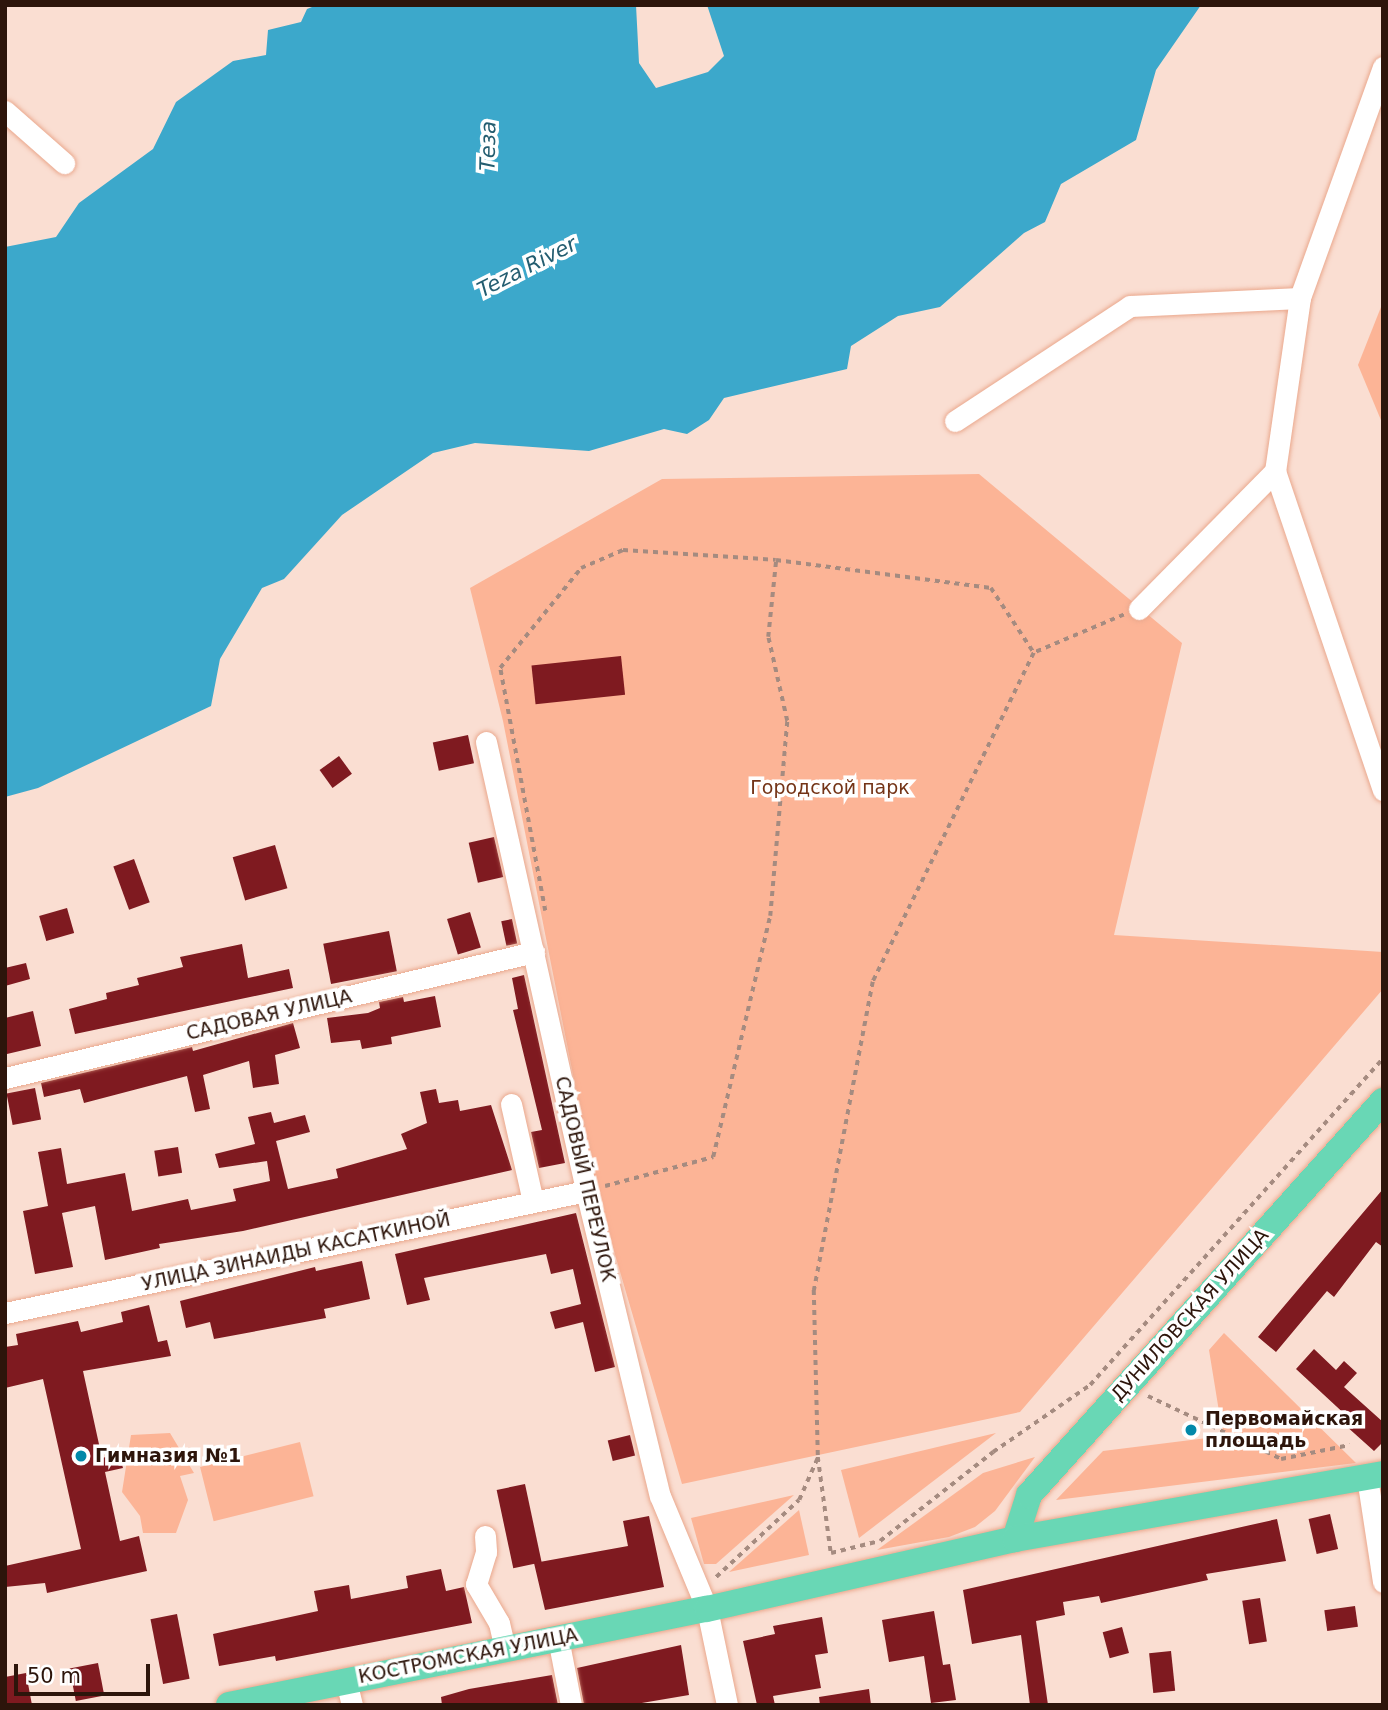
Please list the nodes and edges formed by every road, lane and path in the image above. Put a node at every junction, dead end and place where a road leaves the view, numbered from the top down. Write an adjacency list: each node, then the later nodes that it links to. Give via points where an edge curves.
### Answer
1 (1383, 67): 4 (street)
2 (5, 111): 3 (street)
3 (64, 163)
4 (1300, 298): 5 (street, via 1130,306); 6 (street)
5 (955, 421)
6 (1275, 471): 8 (street); 11 (street)
7 (776, 560): 9 (path, via 991,588); 12 (path, via 623,550 582,568 500,668); 18 (path, via 768,637 786,721 770,916 713,1157)
8 (1139, 609): 9 (path)
9 (1034, 653): 24 (path, via 873,982 814,1290)
10 (486, 742): 13 (street, САДОВЫЙ ПЕРЕУЛОК)
11 (1383, 790)
12 (546, 914)
13 (534, 952): 15 (street, САДОВАЯ УЛИЦА); 18 (street, САДОВЫЙ ПЕРЕУЛОК)
14 (1383, 1058): 21 (path)
15 (5, 1078)
16 (1383, 1101): 22 (main road, ДУНИЛОВСКАЯ УЛИЦА)
17 (511, 1104): 19 (street)
18 (586, 1191): 19 (street, УЛИЦА ЗИНАИДЫ КАСАТКИНОЙ); 30 (street, САДОВЫЙ ПЕРЕУЛОК, via 660,1496)
19 (533, 1202): 20 (street, УЛИЦА ЗИНАИДЫ КАСАТКИНОЙ)
20 (5, 1313)
21 (1105, 1369): 22 (path); 24 (path, via 1090,1385 993,1452 880,1541 831,1553)
22 (1127, 1386): 23 (path, via 1281,1460); 27 (main road, ДУНИЛОВСКАЯ УЛИЦА, via 1029,1495)
23 (1350, 1445)
24 (818, 1457): 28 (path, via 799,1500)
25 (1375, 1476): 27 (main road); 29 (street)
26 (485, 1536): 32 (street, via 486,1552 476,1584 499,1623)
27 (1015, 1539): 30 (main road)
28 (714, 1578)
29 (1383, 1582)
30 (707, 1609): 31 (main road, КОСТРОМСКАЯ УЛИЦА); 36 (street, САДОВЫЙ ПЕРЕУЛОК)
31 (558, 1638): 32 (main road, КОСТРОМСКАЯ УЛИЦА); 35 (street)
32 (505, 1648): 33 (main road, КОСТРОМСКАЯ УЛИЦА)
33 (349, 1693): 34 (main road, КОСТРОМСКАЯ УЛИЦА)
34 (229, 1705)
35 (571, 1705)
36 (727, 1705)

